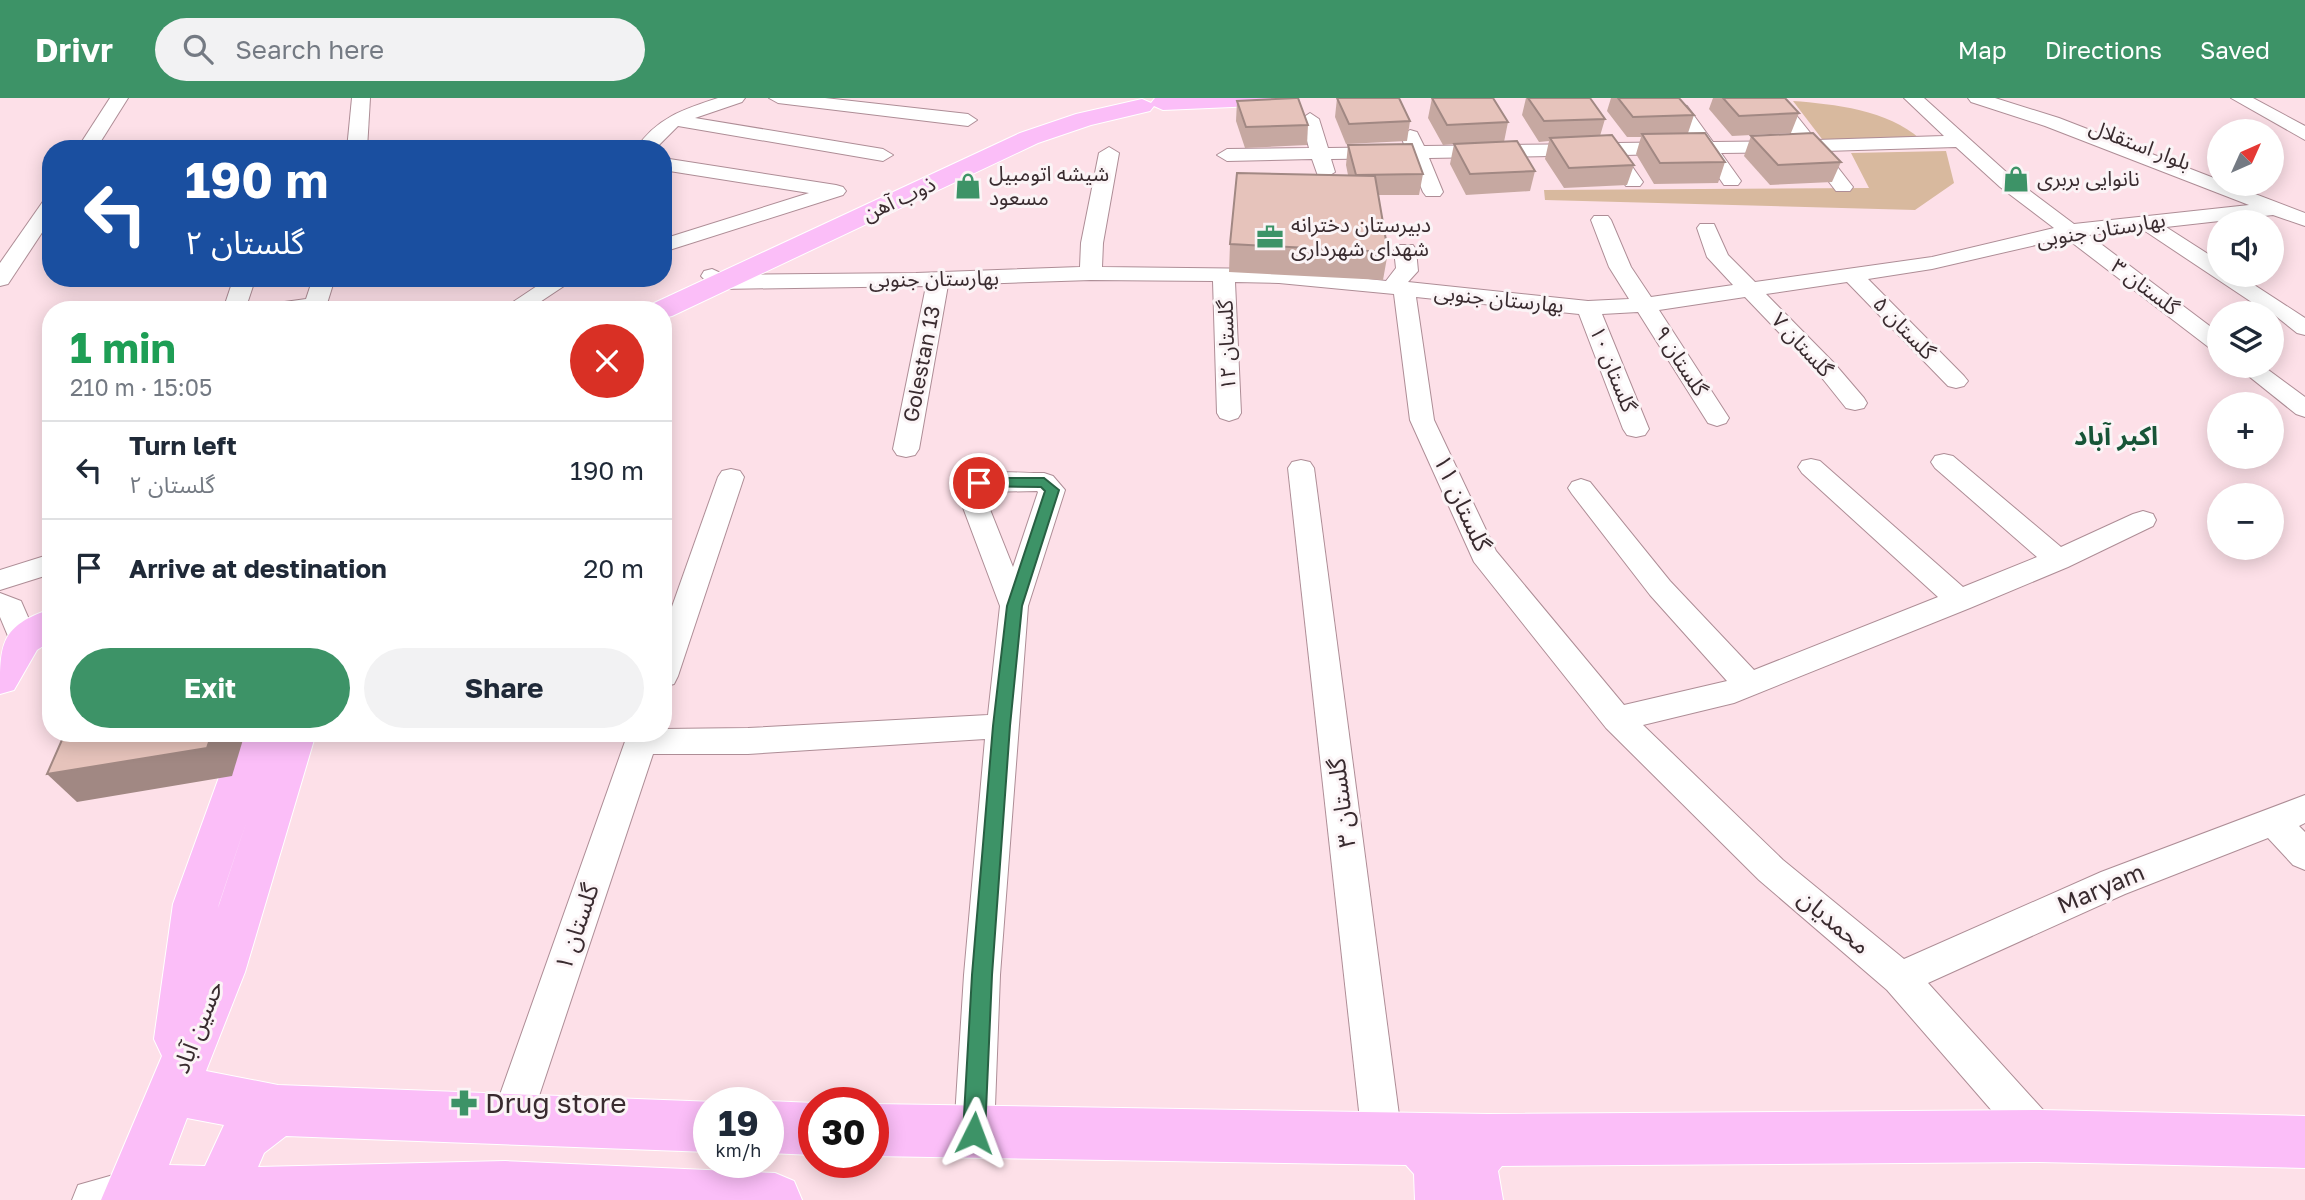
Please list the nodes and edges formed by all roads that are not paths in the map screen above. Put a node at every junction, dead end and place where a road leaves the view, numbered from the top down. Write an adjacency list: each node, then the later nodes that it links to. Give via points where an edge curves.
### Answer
1 (119, 98): 22 (street)
2 (360, 98): 23 (street)
3 (736, 98): 16 (street)
4 (778, 98): 17 (street)
5 (1100, 98): 60 (main road, ذوب آهن)
6 (1115, 98): 12 (main road)
7 (1280, 98): 12 (main road)
8 (1913, 98): 25 (street, گلستان ۳)
9 (1977, 98): 44 (street, بلوار استقلال, via 2052,122)
10 (2023, 98): 36 (street, بلوار استقلال)
11 (2240, 98): 21 (street)
12 (1159, 102): 60 (main road, ذوب آهن, via 1084,119 1029,138)
13 (1778, 104): 26 (street)
14 (1681, 110): 27 (street)
15 (1310, 119): 32 (street)
16 (675, 120): 24 (street); 33 (street)
17 (968, 121)
18 (1405, 123): 30 (street)
19 (1596, 126): 28 (street)
20 (1504, 132): 29 (street)
21 (2305, 134)
22 (92, 140)
23 (358, 140)
24 (650, 140)
25 (1963, 141): 26 (street); 52 (street, گلستان ۳, via 2007,183)
26 (1812, 146): 27 (street); 40 (street)
27 (1708, 148): 28 (street); 38 (street)
28 (1610, 149): 29 (street); 39 (street)
29 (1514, 151): 30 (street); 37 (street)
30 (1418, 152): 32 (street); 42 (street)
31 (1109, 153): 56 (street)
32 (1320, 154): 34 (street); 41 (street)
33 (883, 155)
34 (1227, 155)
35 (672, 165): 53 (street, via 836,191)
36 (2207, 170)
37 (1524, 172)
38 (1731, 181)
39 (1633, 182)
40 (1843, 187)
41 (1330, 192)
42 (1433, 192)
43 (2271, 196): 46 (street, بلوار استقلال)
44 (2271, 209): 45 (street, بهارستان جنوبی); 46 (street, بلوار استقلال)
45 (2266, 210)
46 (2304, 210)
47 (42, 217): 59 (street)
48 (1601, 219): 69 (street, گلستان ۹, via 1620,267)
49 (2207, 221): 50 (street, بهارستان جنوبی)
50 (2145, 222): 52 (street, بهارستان جنوبی); 55 (street)
51 (1707, 228): 65 (street, گلستان ۷, via 1718,257)
52 (2070, 231): 57 (street, بهارستان جنوبی, via 1932,263); 72 (street, گلستان ۳)
53 (672, 243)
54 (1405, 250): 63 (street, via 1407,271 1399,276)
55 (2207, 263)
56 (1091, 272): 58 (street, بهارستان جنوبی); 61 (street, بهارستان جنوبی)
57 (1852, 275): 65 (street, بهارستان جنوبی); 74 (street, گلستان ۵)
58 (1224, 276): 63 (street, بهارستان جنوبی); 77 (street, گلستان ۱۲)
59 (0, 279)
60 (716, 279): 61 (street, بهارستان جنوبی); 67 (main road, ذوب آهن); 68 (main road, ذوب آهن)
61 (938, 279): 80 (street, Golestan 13)
62 (550, 287): 66 (street)
63 (1399, 287): 70 (street, بهارستان جنوبی); 97 (street, گلستان ۱۱, via 1422,419 1484,555)
64 (2242, 287): 71 (street)
65 (1748, 289): 69 (street, بهارستان جنوبی); 75 (street, گلستان ۷)
66 (527, 301)
67 (661, 301)
68 (672, 304)
69 (1644, 305): 70 (street, بهارستان جنوبی); 78 (street, گلستان ۹)
70 (1588, 308): 79 (street, گلستان ۱۰)
71 (2305, 328)
72 (2207, 335)
73 (2264, 378): 76 (street)
74 (1956, 381)
75 (1855, 403)
76 (2305, 409)
77 (1229, 413)
78 (1717, 418)
79 (1636, 429)
80 (906, 449)
81 (1944, 462): 87 (street)
82 (1811, 467): 90 (street)
83 (1301, 468): 113 (street, گلستان ۳)
84 (732, 477): 94 (street)
85 (1581, 488): 96 (street, via 1660,587)
86 (2143, 520): 87 (street)
87 (2058, 560): 90 (street)
88 (42, 567): 89 (street)
89 (0, 580)
90 (1960, 601): 96 (street)
91 (0, 603): 93 (street)
92 (1014, 606): 98 (street)
93 (37, 631): 95 (main road)
94 (672, 650)
95 (0, 679)
96 (1748, 684): 97 (street, via 1723,695)
97 (1617, 719): 105 (street, محمدیان, via 1771,870)
98 (1002, 726): 99 (street, via 748,741); 111 (street)
99 (672, 739)
100 (253, 742): 106 (main road, حسین آباد, via 196,904)
101 (293, 742): 106 (main road, حسین آباد, via 221,972)
102 (641, 742): 108 (street, گلستان ۱)
103 (2290, 815): 104 (street); 105 (street, Maryam, via 2113,883)
104 (2305, 855)
105 (1900, 978): 112 (street, محمدیان)
106 (172, 1090): 107 (main road); 118 (main road)
107 (278, 1110): 108 (main road); 116 (main road, via 246,1135 231,1167)
108 (511, 1120): 109 (main road)
109 (693, 1126)
110 (889, 1130): 111 (main road)
111 (974, 1133): 113 (main road)
112 (2039, 1136): 114 (main road); 115 (main road)
113 (1400, 1138): 114 (main road); 120 (main road, via 1433,1154 1442,1174)
114 (1488, 1140): 121 (main road, via 1471,1166)
115 (2305, 1142)
116 (239, 1194): 117 (main road); 118 (main road)
117 (504, 1194): 119 (main road)
118 (117, 1197)
119 (775, 1200)
120 (1442, 1200)
121 (1476, 1200)

